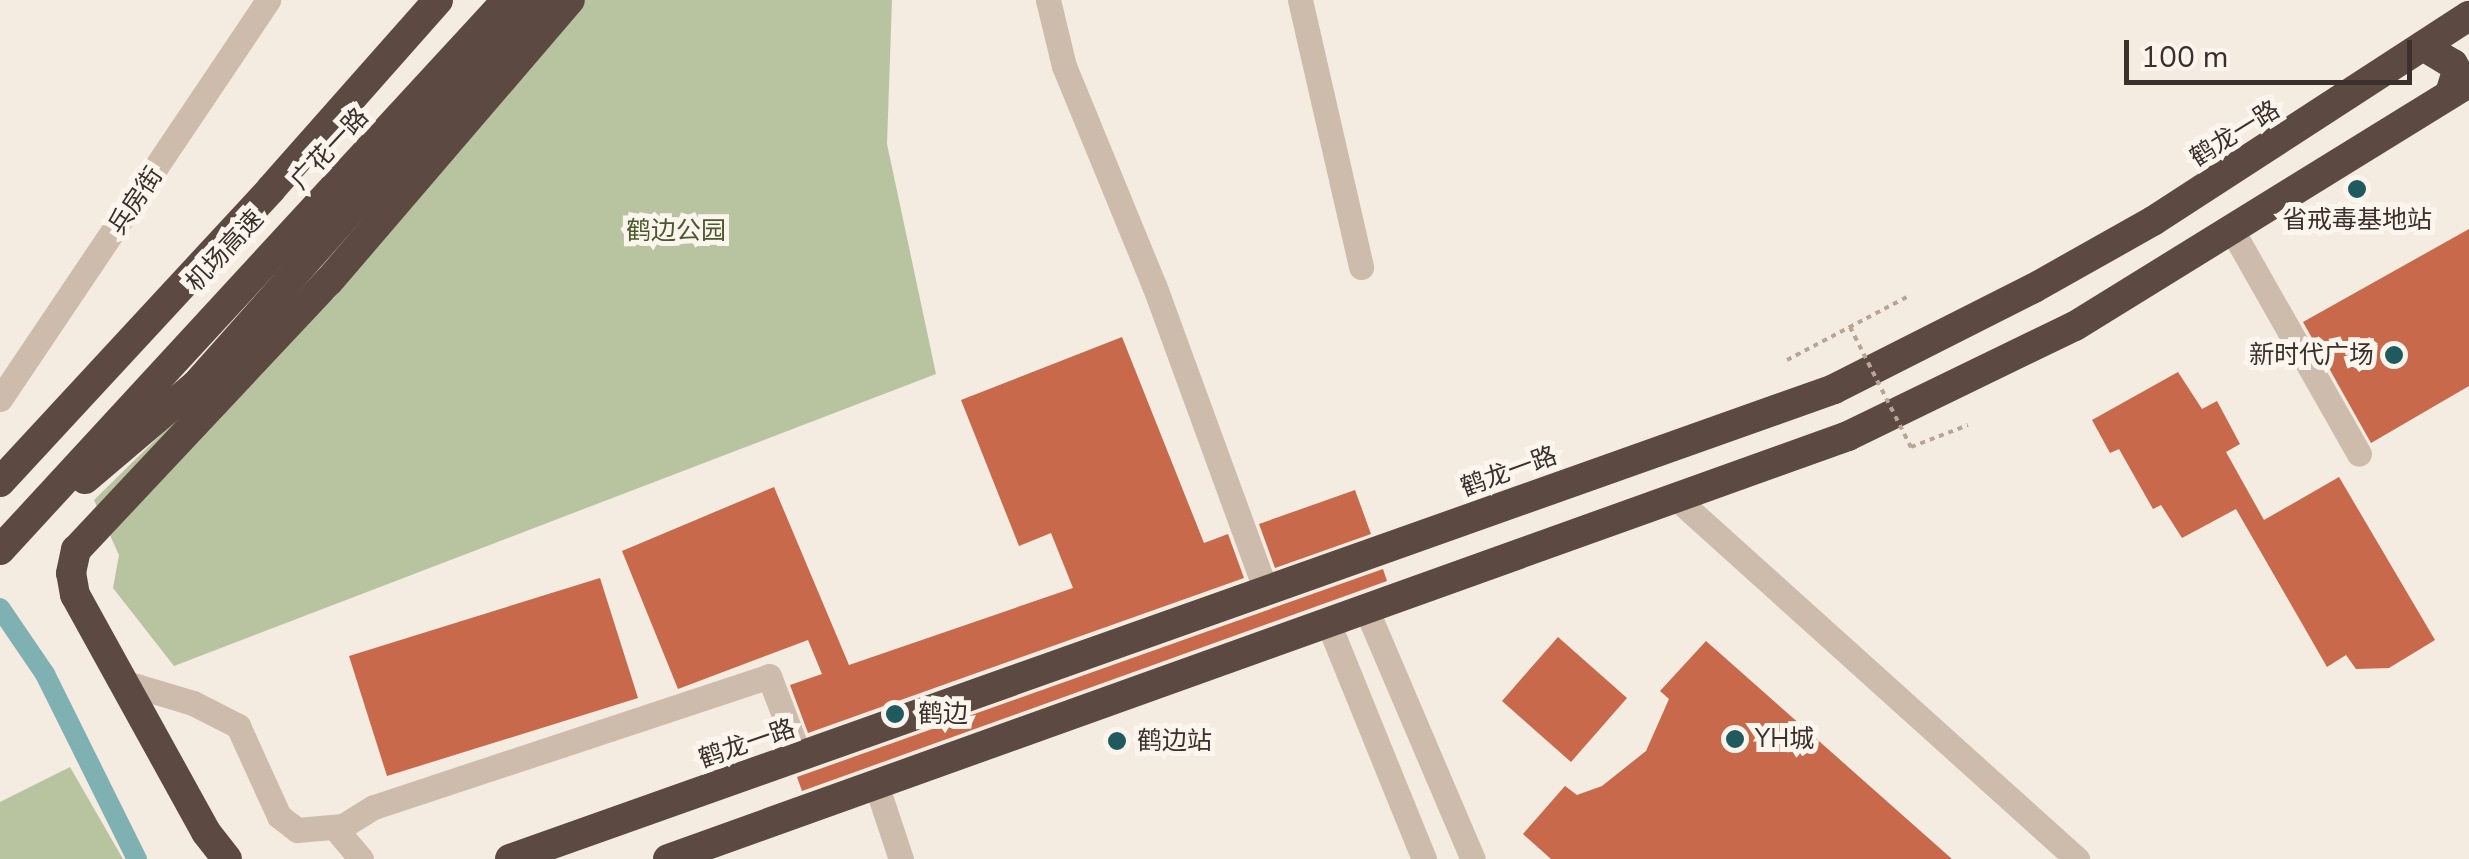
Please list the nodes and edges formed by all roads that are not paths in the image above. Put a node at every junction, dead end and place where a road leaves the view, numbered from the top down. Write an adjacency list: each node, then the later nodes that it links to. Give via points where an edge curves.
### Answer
1 (268, 0): 14 (street, 兵房街)
2 (490, 0): 21 (highway, 机场高速)
3 (507, 0): 20 (highway, 广花一路)
4 (536, 0): 17 (highway, via 207,374)
5 (570, 0): 22 (highway, via 329,281)
6 (1048, 0): 23 (street, via 1064,66 1154,285)
7 (1300, 0): 13 (street)
8 (425, 1): 16 (highway, 广花一路); 18 (highway, 机场高速, via 284,175)
9 (2469, 16): 10 (highway, 鹤龙一路)
10 (2424, 46): 11 (highway, via 2453,64); 23 (highway, 鹤龙一路, via 2153,220 1861,378)
11 (2459, 88): 12 (highway)
12 (2233, 232): 15 (street); 19 (highway, via 2075,326 1955,387 1792,459)
13 (1361, 267)
14 (0, 399)
15 (2359, 454)
16 (0, 460)
17 (102, 468): 20 (highway); 22 (highway)
18 (0, 482)
19 (1676, 498): 24 (highway); 37 (street)
20 (33, 515): 21 (highway)
21 (2, 544)
22 (76, 550): 26 (highway, via 75,595)
23 (1266, 590): 27 (highway, 鹤龙一路)
24 (1366, 611): 25 (highway); 36 (street)
25 (1329, 625): 28 (highway); 35 (street)
26 (123, 682): 29 (street, via 193,703 238,726 279,816 296,830); 30 (highway)
27 (800, 757): 29 (street, via 769,676 374,807); 32 (highway, 鹤龙一路)
28 (878, 786): 33 (highway); 34 (street)
29 (334, 827): 31 (street)
30 (226, 859)
31 (361, 859)
32 (510, 859)
33 (668, 859)
34 (902, 859)
35 (1424, 859)
36 (1473, 859)
37 (2077, 859)

